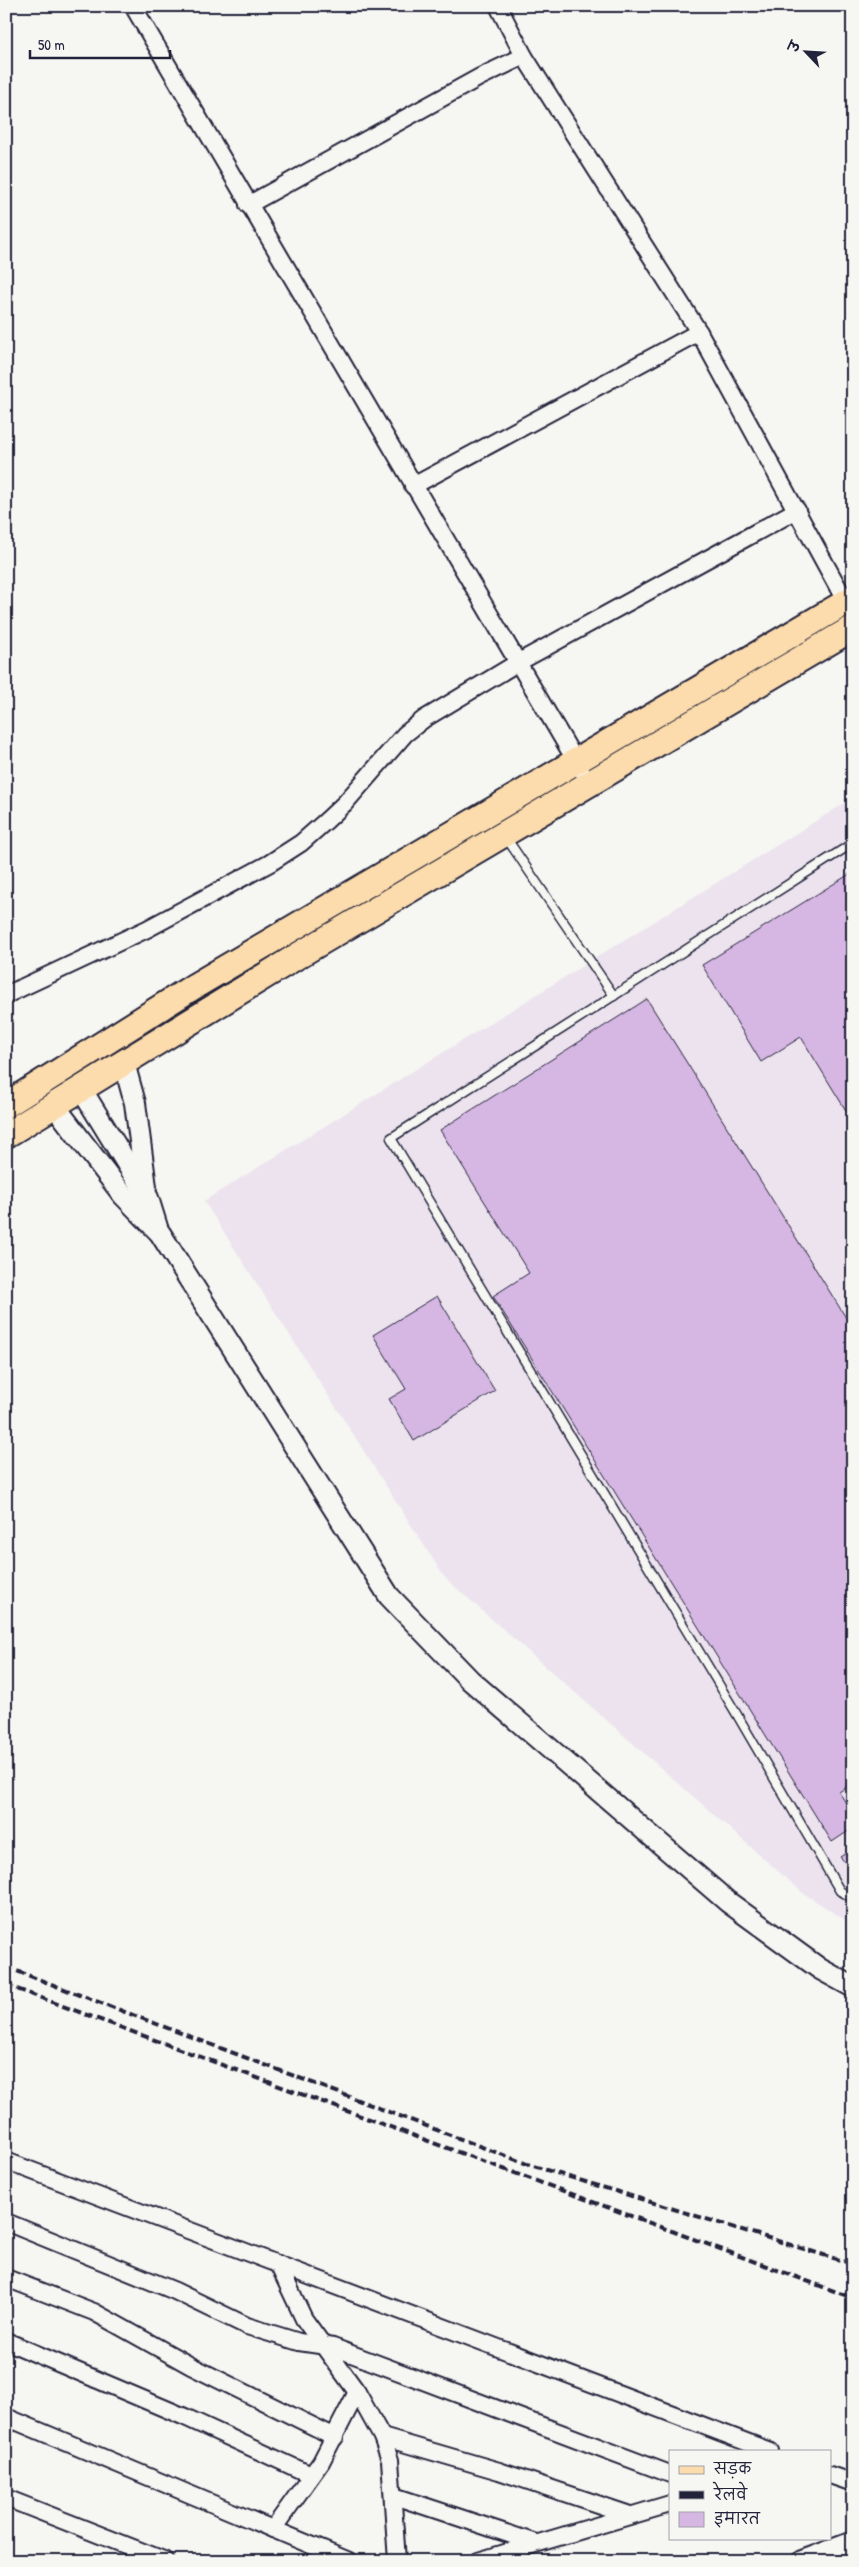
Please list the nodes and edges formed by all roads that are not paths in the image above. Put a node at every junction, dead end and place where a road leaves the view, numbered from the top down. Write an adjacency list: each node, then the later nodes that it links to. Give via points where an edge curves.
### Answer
1 (133, 6): 4 (street)
2 (498, 6): 3 (street)
3 (524, 56): 4 (street); 5 (street)
4 (248, 205): 6 (street)
5 (699, 332): 6 (street); 7 (street)
6 (413, 486): 10 (street)
7 (797, 510): 8 (street); 10 (street)
8 (850, 600): 11 (main road)
9 (853, 628): 12 (main road)
10 (517, 663): 11 (street); 15 (street, via 460,695 405,734 345,803 301,843 147,929)
11 (576, 762): 12 (street); 19 (main road, via 193,987)
12 (588, 784): 13 (main road)
13 (505, 836): 16 (lane); 17 (main road, via 299,955)
14 (853, 844): 16 (lane)
15 (6, 995)
16 (614, 996): 24 (lane, via 391,1138 840,1891)
17 (124, 1063): 18 (main road); 22 (street, via 134,1103)
18 (80, 1087): 20 (main road); 22 (street)
19 (6, 1105)
20 (54, 1105): 21 (main road); 23 (street, via 123,1195)
21 (6, 1135)
22 (148, 1198): 23 (street)
23 (160, 1233): 25 (street, via 388,1596 470,1680 728,1902 820,1968)
24 (853, 1898)
25 (853, 1986)
26 (6, 2161): 28 (street)
27 (6, 2222): 31 (street, via 175,2290 247,2326 298,2342)
28 (278, 2264): 31 (street, via 304,2318); 36 (street)
29 (6, 2278): 34 (street, via 94,2312 191,2366)
30 (6, 2342): 38 (street, via 185,2417)
31 (322, 2344): 32 (street); 37 (street)
32 (357, 2392): 34 (street); 35 (street)
33 (6, 2417): 45 (street)
34 (335, 2437): 38 (street)
35 (382, 2437): 41 (street, via 390,2460); 44 (street, via 499,2471)
36 (767, 2450)
37 (669, 2474)
38 (311, 2475): 45 (street)
39 (832, 2476): 40 (street)
40 (853, 2483)
41 (394, 2496): 47 (street); 50 (street)
42 (6, 2498): 48 (street)
43 (669, 2504): 44 (street)
44 (630, 2515): 47 (street)
45 (273, 2529): 49 (street)
46 (853, 2542): 52 (street)
47 (536, 2544): 51 (street)
48 (160, 2560)
49 (349, 2561)
50 (397, 2561)
51 (478, 2561)
52 (802, 2561)

